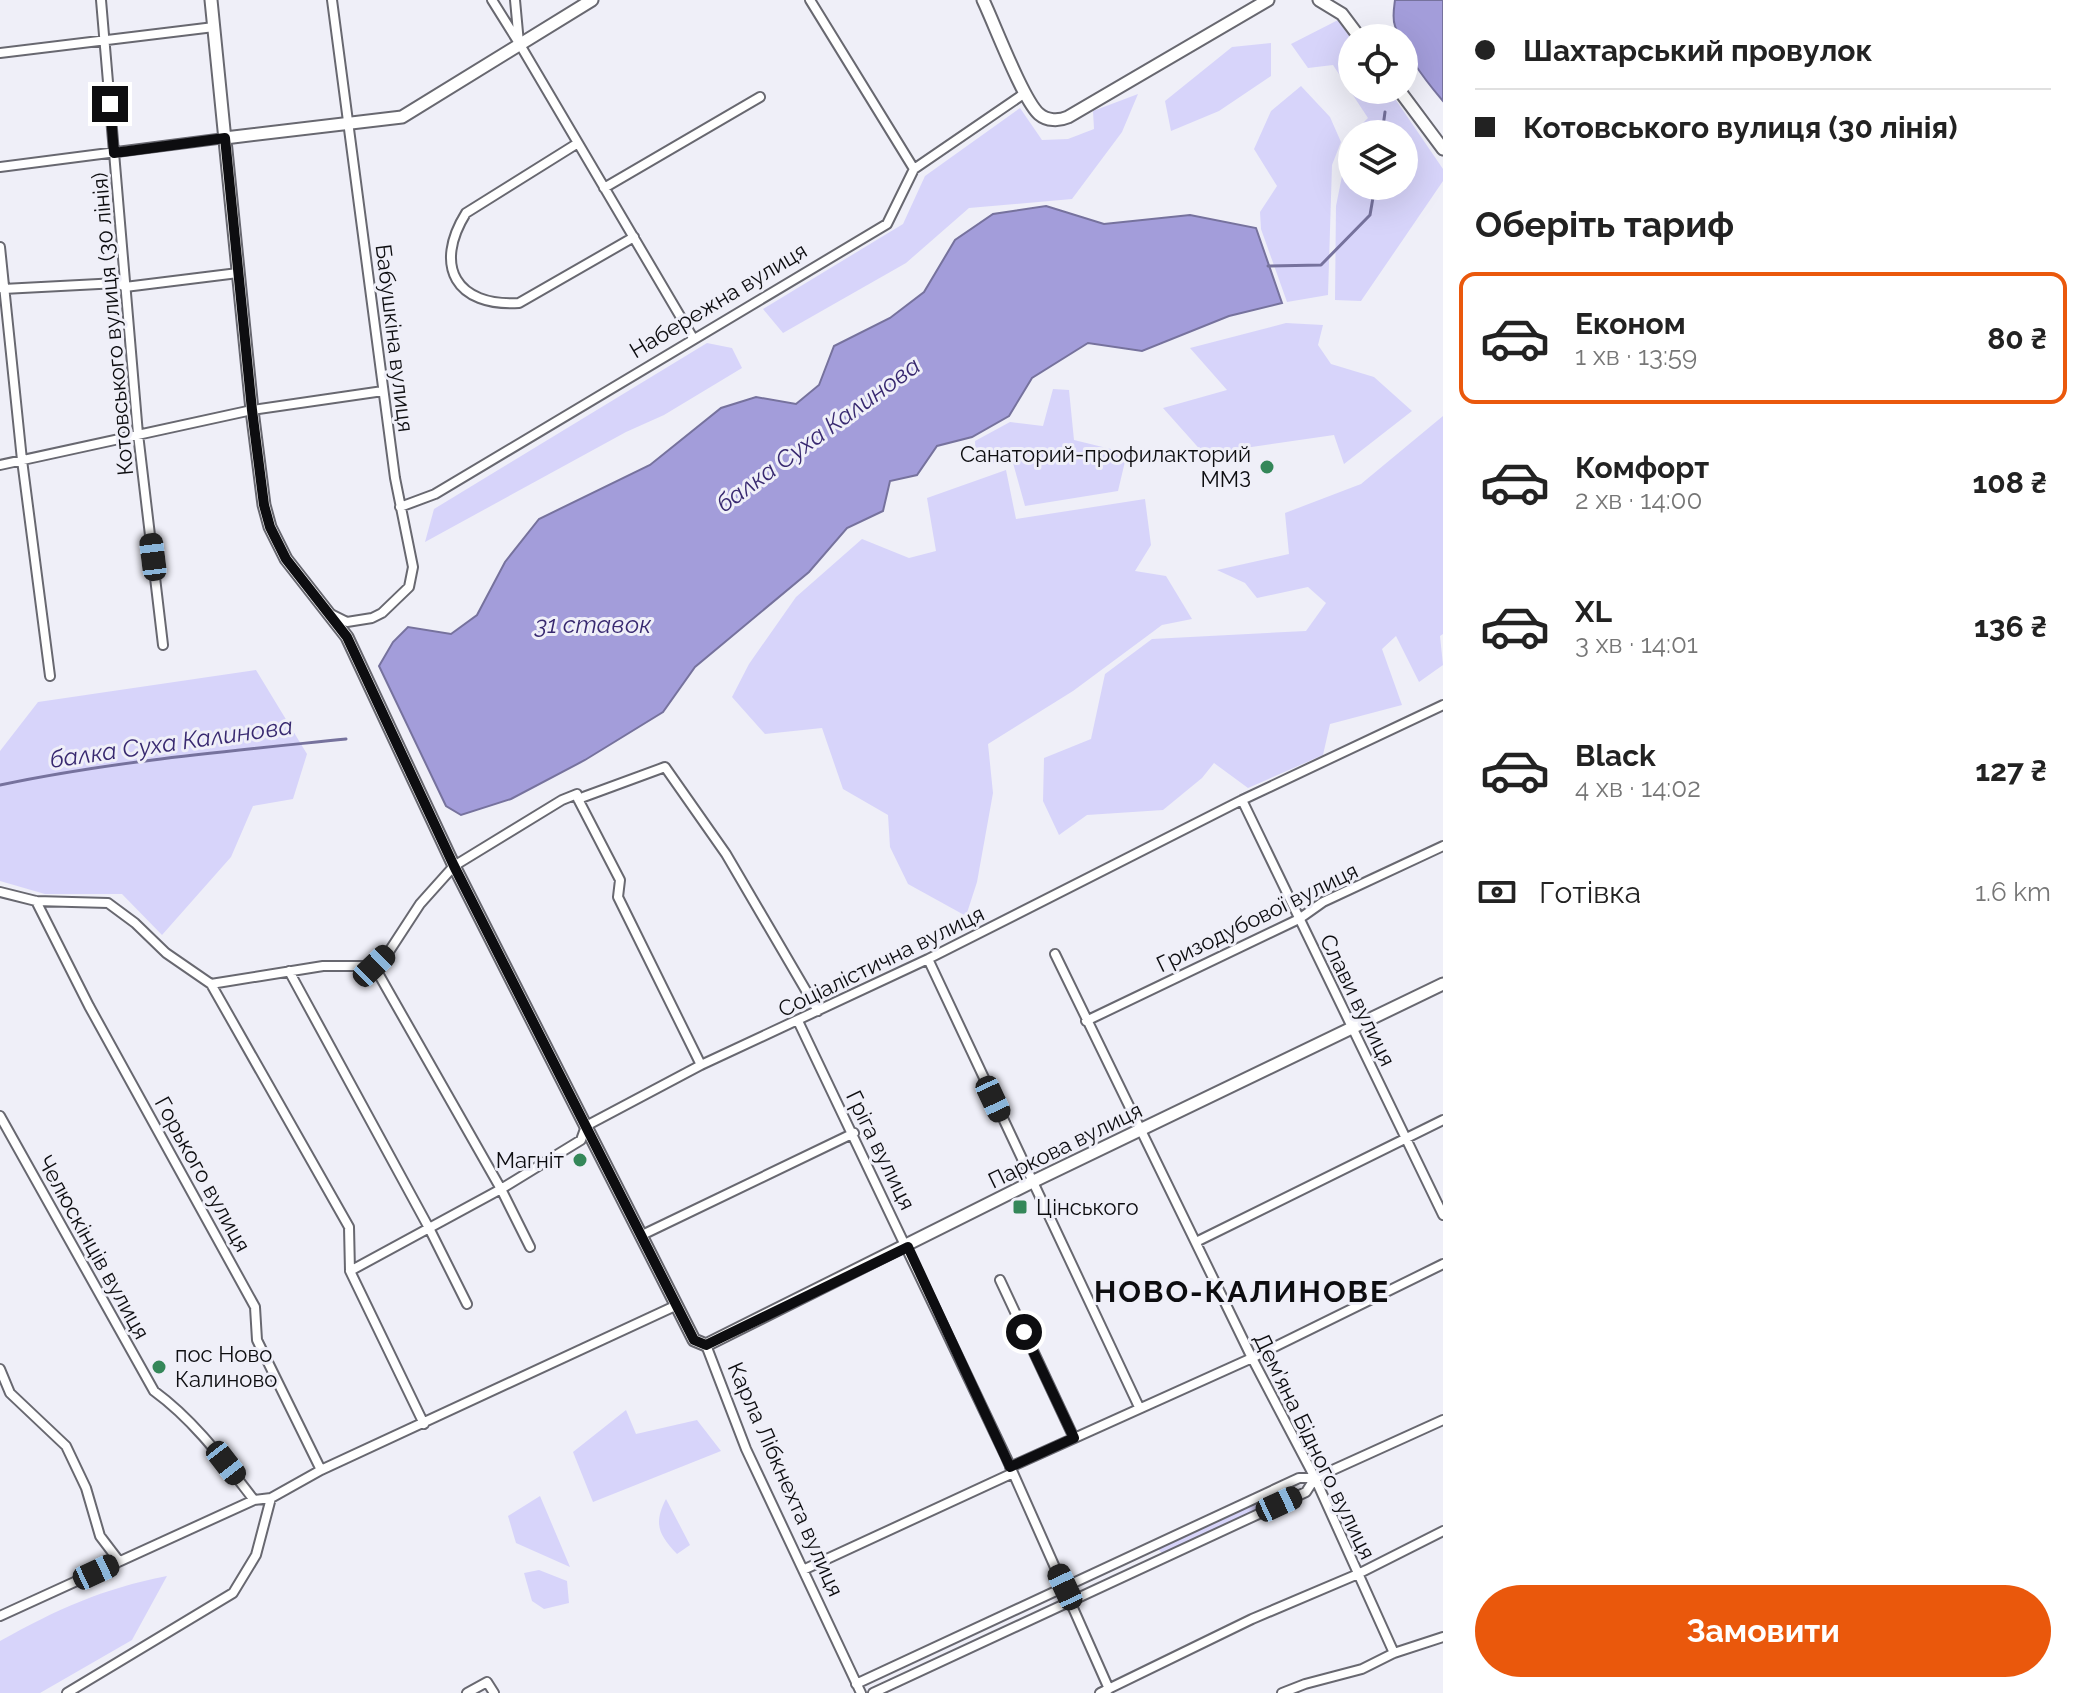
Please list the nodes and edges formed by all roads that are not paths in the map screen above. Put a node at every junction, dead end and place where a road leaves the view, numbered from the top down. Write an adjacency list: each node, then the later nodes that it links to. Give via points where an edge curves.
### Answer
1 (101, 0): 13 (street, Котовського вулиця (30 лiнiя))
2 (211, 0): 12 (street, Карла Лібкнехта вулиця)
3 (332, 0): 19 (street, Бабушкіна вулиця)
4 (492, 0): 14 (street)
5 (515, 0): 14 (street)
6 (592, 0): 14 (street)
7 (810, 0): 25 (street)
8 (983, 0): 16 (street)
9 (1268, 0): 16 (street, via 1068,117 1048,119)
10 (1319, 0): 11 (street)
11 (1350, 24)
12 (214, 27): 13 (street); 20 (street, Карла Лібкнехта вулиця)
13 (105, 40): 15 (street); 23 (street, Котовського вулиця (30 лiнiя))
14 (519, 43): 19 (street, via 402,117); 21 (street)
15 (0, 53)
16 (1025, 93): 25 (street, Набережна вулиця)
17 (760, 97): 26 (street)
18 (1409, 104): 22 (street)
19 (349, 125): 20 (street); 33 (street, Бабушкіна вулиця)
20 (225, 138): 23 (street); 29 (street, Карла Лібкнехта вулиця)
21 (578, 143): 26 (street); 27 (street, via 466,213 452,245 456,279 482,301 519,303)
22 (1443, 149)
23 (114, 153): 24 (street); 31 (street, Котовського вулиця (30 лiнiя))
24 (0, 167)
25 (914, 169): 32 (street, Набережна вулиця, via 887,224)
26 (604, 188): 27 (street)
27 (634, 237): 32 (street)
28 (0, 247): 30 (street)
29 (238, 273): 31 (street); 34 (street, Карла Лібкнехта вулиця)
30 (2, 285): 31 (street); 36 (street)
31 (125, 287): 35 (street, Котовського вулиця (30 лiнiя))
32 (693, 338): 38 (street, Набережна вулиця, via 435,494)
33 (383, 391): 34 (street); 38 (street, Бабушкіна вулиця)
34 (252, 410): 35 (street); 39 (street, Карла Лібкнехта вулиця, via 270,527 286,559)
35 (138, 434): 36 (street); 40 (street, Котовського вулиця (30 лiнiя))
36 (22, 460): 37 (street); 41 (street)
37 (0, 465)
38 (400, 507): 39 (street, Бабушкіна вулиця, via 412,556 409,587 372,618 347,622)
39 (330, 613): 46 (street, Карла Лібкнехта вулиця, via 347,637)
40 (163, 645)
41 (50, 676)
42 (1443, 705): 44 (street, Соціалістична вулиця)
43 (578, 799): 46 (street, via 577,794 562,800); 56 (street, via 665,767 726,854); 60 (street, via 620,880 618,897)
44 (1242, 800): 49 (street, Слави вулиця); 51 (street, Соціалістична вулиця)
45 (1443, 846): 49 (street, Гризодубової вулиця, via 1323,902)
46 (454, 866): 52 (street); 63 (street, Карла Лібкнехта вулиця)
47 (0, 892): 48 (street)
48 (36, 901): 54 (street, via 108,903); 87 (street, Горького вулиця, via 255,1307 257,1340)
49 (1299, 919): 58 (street, Гризодубової вулиця); 59 (street, Слави вулиця)
50 (1055, 954): 58 (street, Дем’яна Бідного вулиця)
51 (928, 959): 56 (street, Соціалістична вулиця); 67 (street)
52 (374, 966): 53 (street); 68 (street)
53 (289, 971): 54 (street); 70 (street)
54 (211, 984): 76 (street, via 349,1227)
55 (1443, 984): 59 (street, Паркова вулиця)
56 (818, 1011): 57 (street, Соціалістична вулиця)
57 (798, 1021): 60 (street, Соціалістична вулиця); 65 (street, Гріга вулиця)
58 (1086, 1021): 64 (street, Дем’яна Бідного вулиця)
59 (1352, 1027): 64 (street, Паркова вулиця); 66 (street, Слави вулиця)
60 (701, 1065): 63 (street, Соціалістична вулиця)
61 (0, 1116): 91 (street, Челюскінців вулиця, via 154,1391 181,1411)
62 (1443, 1120): 66 (street)
63 (586, 1126): 68 (street, Соціалістична вулиця, via 581,1140); 71 (street, Карла Лібкнехта вулиця)
64 (1140, 1131): 67 (street, Паркова вулиця); 72 (street, Дем’яна Бідного вулиця)
65 (854, 1133): 71 (street); 74 (street, Гріга вулиця)
66 (1405, 1138): 69 (street, Слави вулиця); 72 (street)
67 (1032, 1182): 74 (street, Паркова вулиця); 83 (street)
68 (501, 1189): 70 (street, Соціалістична вулиця); 73 (street)
69 (1443, 1215)
70 (429, 1228): 76 (street, Соціалістична вулиця); 78 (street)
71 (640, 1236): 79 (street, Карла Лібкнехта вулиця)
72 (1196, 1242): 81 (street, Дем’яна Бідного вулиця)
73 (530, 1247)
74 (908, 1247): 80 (street, Паркова вулиця); 88 (street, Гріга вулиця)
75 (1443, 1264): 81 (street)
76 (350, 1271): 85 (street)
77 (1000, 1280): 86 (street)
78 (467, 1304)
79 (675, 1306): 80 (street, Карла Лібкнехта вулиця, via 694,1340); 85 (street)
80 (706, 1345): 94 (street, Карла Лібкнехта вулиця, via 746,1449)
81 (1252, 1358): 83 (street); 89 (street, Дем’яна Бідного вулиця)
82 (0, 1369): 93 (street, via 10,1393 66,1446 100,1536)
83 (1139, 1407): 86 (street)
84 (1443, 1420): 89 (street)
85 (424, 1424): 87 (street)
86 (1074, 1438): 88 (street)
87 (321, 1470): 90 (street)
88 (1012, 1470): 94 (street); 96 (street, Гріга вулиця)
89 (1315, 1478): 95 (street, Дем’яна Бідного вулиця); 96 (street, via 1299,1478); 97 (street, via 1306,1492)
90 (271, 1498): 91 (street); 103 (street, via 256,1555 233,1593)
91 (254, 1500): 93 (street)
92 (1443, 1531): 95 (street)
93 (119, 1561): 98 (street)
94 (803, 1570): 101 (street, Карла Лібкнехта вулиця)
95 (1358, 1574): 100 (street, Дем’яна Бідного вулиця); 102 (street)
96 (1065, 1587): 97 (street, Гріга вулиця); 101 (street)
97 (1071, 1601): 102 (street, Гріга вулиця); 106 (street)
98 (0, 1616)
99 (1443, 1637): 100 (street)
100 (1394, 1653): 107 (street, via 1362,1669)
101 (859, 1689)
102 (1105, 1691)
103 (67, 1693)
104 (467, 1693): 105 (street, via 487,1682)
105 (494, 1693)
106 (873, 1693)
107 (1282, 1693)

